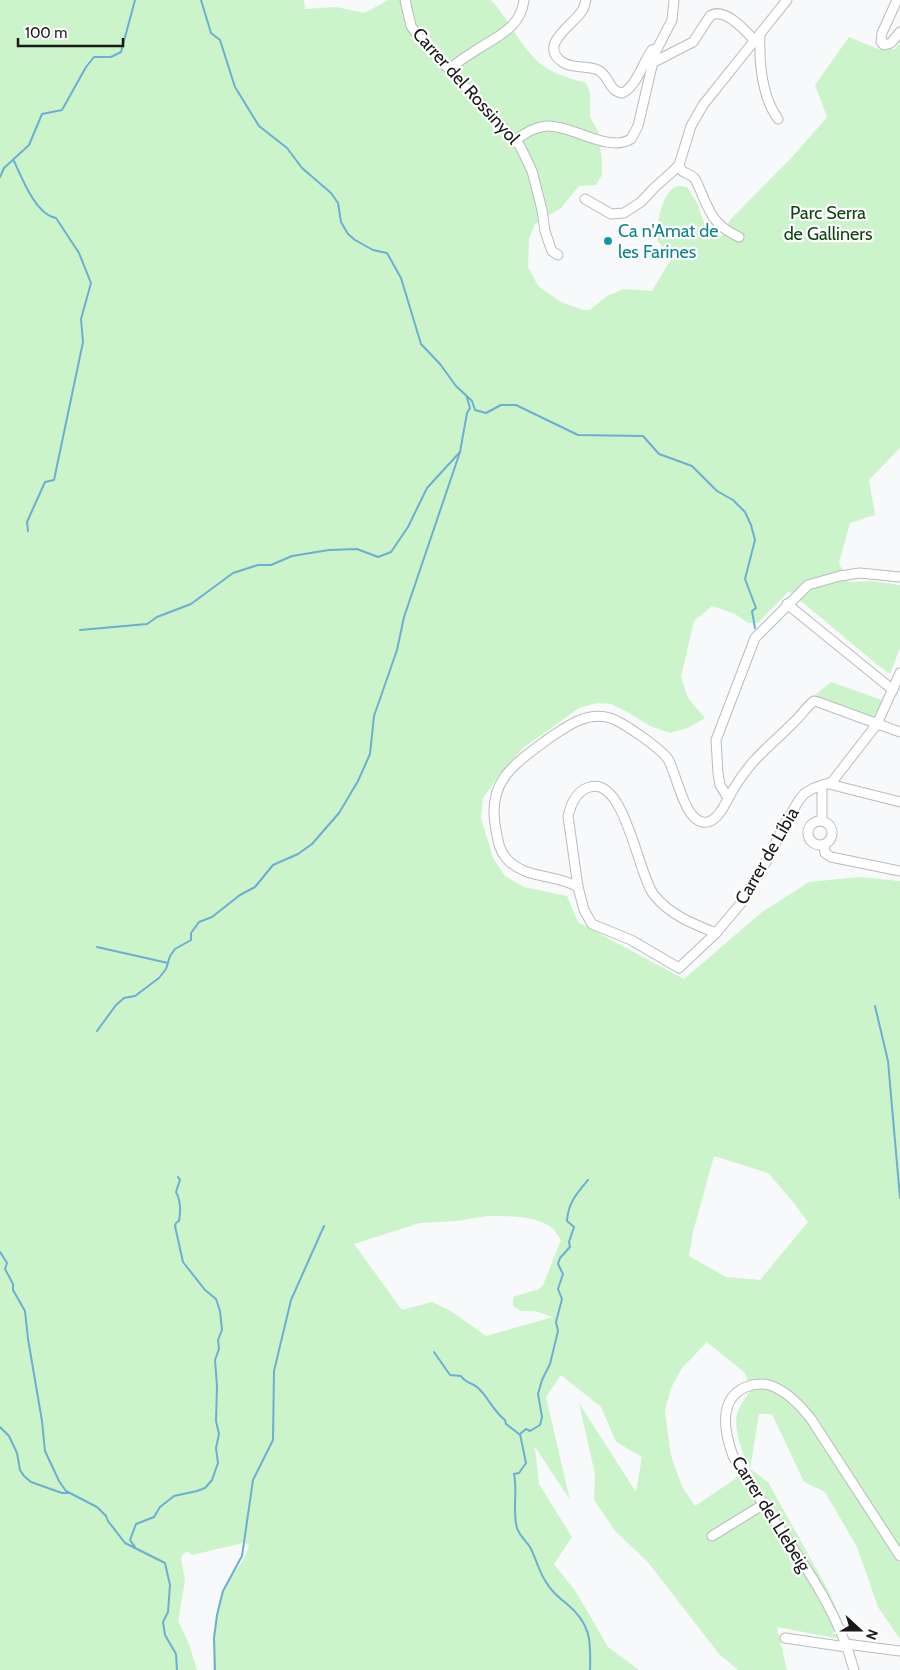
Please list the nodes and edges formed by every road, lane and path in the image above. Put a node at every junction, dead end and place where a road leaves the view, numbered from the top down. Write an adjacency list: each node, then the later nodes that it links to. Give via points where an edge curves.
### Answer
1 (405, 0): 12 (street, Carrer del Rossinyol, via 411,26)
2 (524, 0): 12 (street, via 520,14 506,33)
3 (586, 0): 10 (street, via 582,12 556,39 555,50 562,62 598,70 612,89 622,93 629,90 652,50)
4 (674, 0): 10 (street, via 670,27)
5 (787, 0): 9 (street)
6 (897, 0): 7 (street)
7 (896, 15): 8 (street, via 880,39 884,45 891,43)
8 (900, 32)
9 (758, 38): 11 (street, via 730,18 714,13 693,42); 13 (street, via 765,89 770,108); 15 (street, via 697,114)
10 (657, 49): 11 (street)
11 (652, 63): 14 (street, via 638,126 628,141 598,139 550,126 531,130)
12 (449, 69): 14 (street, Carrer del Rossinyol)
13 (778, 119)
14 (515, 140): 18 (street, Carrer del Rossinyol, via 532,170 545,231 552,251)
15 (680, 165): 16 (street, via 641,202 624,213 611,214); 17 (street, via 680,170 695,179 715,221)
16 (585, 199)
17 (738, 237)
18 (558, 255)
19 (900, 576): 20 (street, via 860,573 840,576 808,585)
20 (787, 604): 22 (street); 26 (street, via 755,638 718,733 718,774)
21 (900, 673): 22 (street, Carrer de Líbia)
22 (893, 690): 23 (street, Carrer de Líbia)
23 (877, 724): 24 (street); 25 (street, Carrer de Líbia, via 832,782); 26 (street, via 814,701 752,762)
24 (900, 732)
25 (826, 785): 27 (street); 28 (street); 32 (street, Carrer de Líbia, via 805,793 799,800 746,895)
26 (728, 798): 31 (street, via 714,819 699,821 689,811 664,754 610,718 591,716 570,724 512,767 497,790 493,809 498,843 514,865 527,873 560,878)
27 (900, 802)
28 (822, 821): 29 (street, via 830,826 832,835); 29 (street, via 813,823 808,832 810,841)
29 (824, 845): 30 (street, via 825,853 831,857)
30 (900, 871)
31 (578, 887): 32 (street, Carrer de Líbia, via 584,910 592,924 631,940 679,968); 32 (street, via 568,816 580,793 585,788 597,786 619,804 646,881 654,894 685,920)
32 (716, 933)
33 (764, 1504): 34 (street); 35 (street, Carrer del Llebeig, via 734,1456 726,1425 727,1407 734,1396 745,1387 760,1384 772,1386 803,1408); 37 (street, Carrer del Llebeig, via 821,1593)
34 (712, 1536)
35 (900, 1556)
36 (785, 1638): 37 (street)
37 (846, 1646): 38 (street); 39 (street, Carrer del Llebeig)
38 (900, 1651)
39 (854, 1670)

